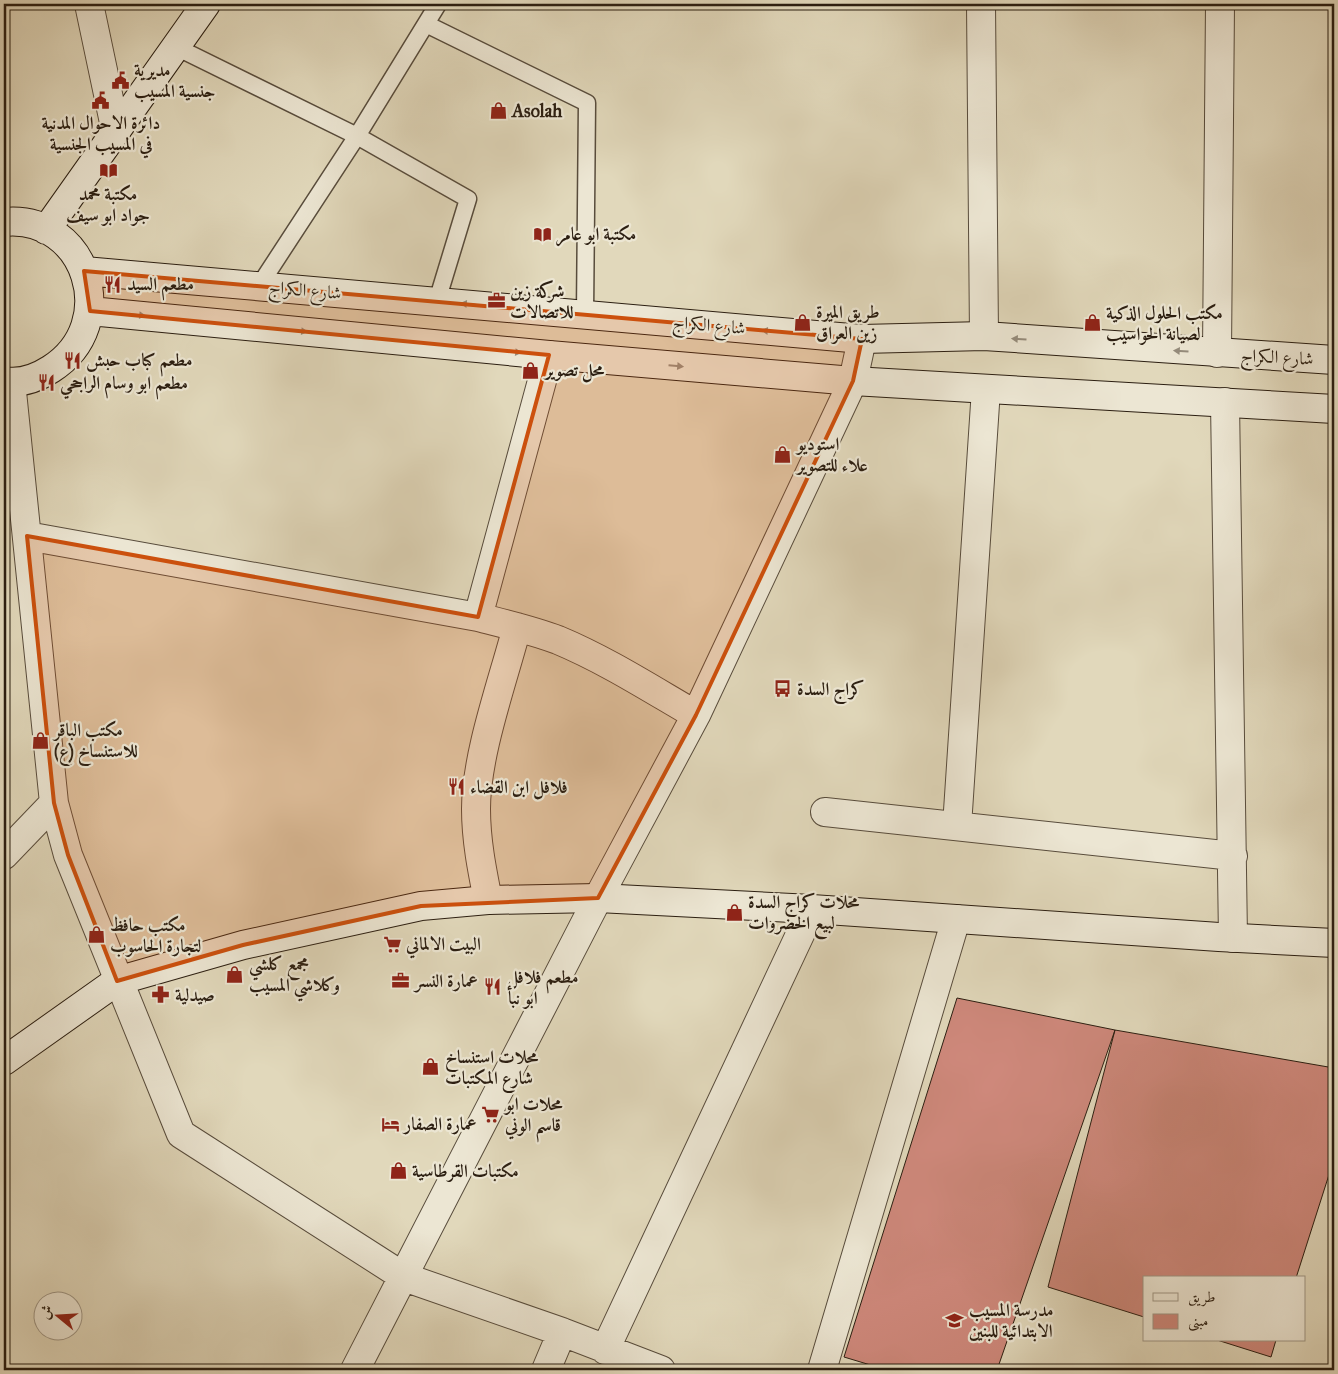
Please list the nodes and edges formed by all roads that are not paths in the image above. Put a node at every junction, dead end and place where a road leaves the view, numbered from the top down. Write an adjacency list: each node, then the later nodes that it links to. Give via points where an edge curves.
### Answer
1 (89, 4): 8 (street)
2 (206, 4): 7 (street)
3 (438, 4): 6 (lane)
4 (981, 4): 17 (street)
5 (1220, 4): 19 (street)
6 (426, 24): 9 (lane); 16 (lane, via 587,103)
7 (176, 47): 8 (street); 9 (lane)
8 (116, 132): 11 (street)
9 (357, 136): 13 (lane); 14 (lane, via 468,199)
10 (4, 222): 11 (street, via 27,223)
11 (46, 230): 12 (street, via 75,254)
12 (84, 271): 13 (street, شارع الكراج); 15 (street)
13 (259, 286): 14 (street, شارع الكراج)
14 (437, 301): 16 (street, شارع الكراج, one-way to 14)
15 (90, 311): 20 (street, one-way to 20); 22 (street, via 82,338 64,361 39,377)
16 (585, 314): 18 (street, شارع الكراج, one-way to 16)
17 (984, 336): 18 (street, شارع الكراج); 19 (street, شارع الكراج, one-way to 17)
18 (862, 339): 23 (street)
19 (1217, 353): 21 (street, شارع الكراج)
20 (549, 355): 23 (street, one-way to 23); 28 (street)
21 (1334, 360)
22 (8, 381): 27 (street)
23 (853, 381): 24 (street); 30 (street)
24 (986, 389): 25 (street); 33 (street)
25 (1225, 402): 26 (street); 35 (street)
26 (1334, 409)
27 (26, 536): 28 (street); 31 (street)
28 (478, 617): 29 (street)
29 (517, 627): 30 (street, via 594,657); 37 (street, via 484,751 476,808 479,853)
30 (696, 715): 36 (street)
31 (54, 803): 34 (street); 42 (street, via 68,855)
32 (825, 812): 33 (street)
33 (957, 826): 35 (street)
34 (4, 853)
35 (1233, 856): 40 (street)
36 (598, 898): 37 (street); 38 (street); 44 (street)
37 (488, 900): 42 (street, via 421,906 243,945)
38 (812, 909): 39 (street); 46 (street)
39 (956, 919): 40 (street); 50 (street)
40 (1233, 938): 41 (street)
41 (1334, 943)
42 (117, 981): 43 (street); 44 (street, via 181,1134)
43 (4, 1061)
44 (404, 1277): 45 (street); 47 (street)
45 (562, 1332): 46 (street); 48 (street)
46 (605, 1350): 49 (street)
47 (354, 1370)
48 (546, 1370)
49 (661, 1370)
50 (822, 1370)

